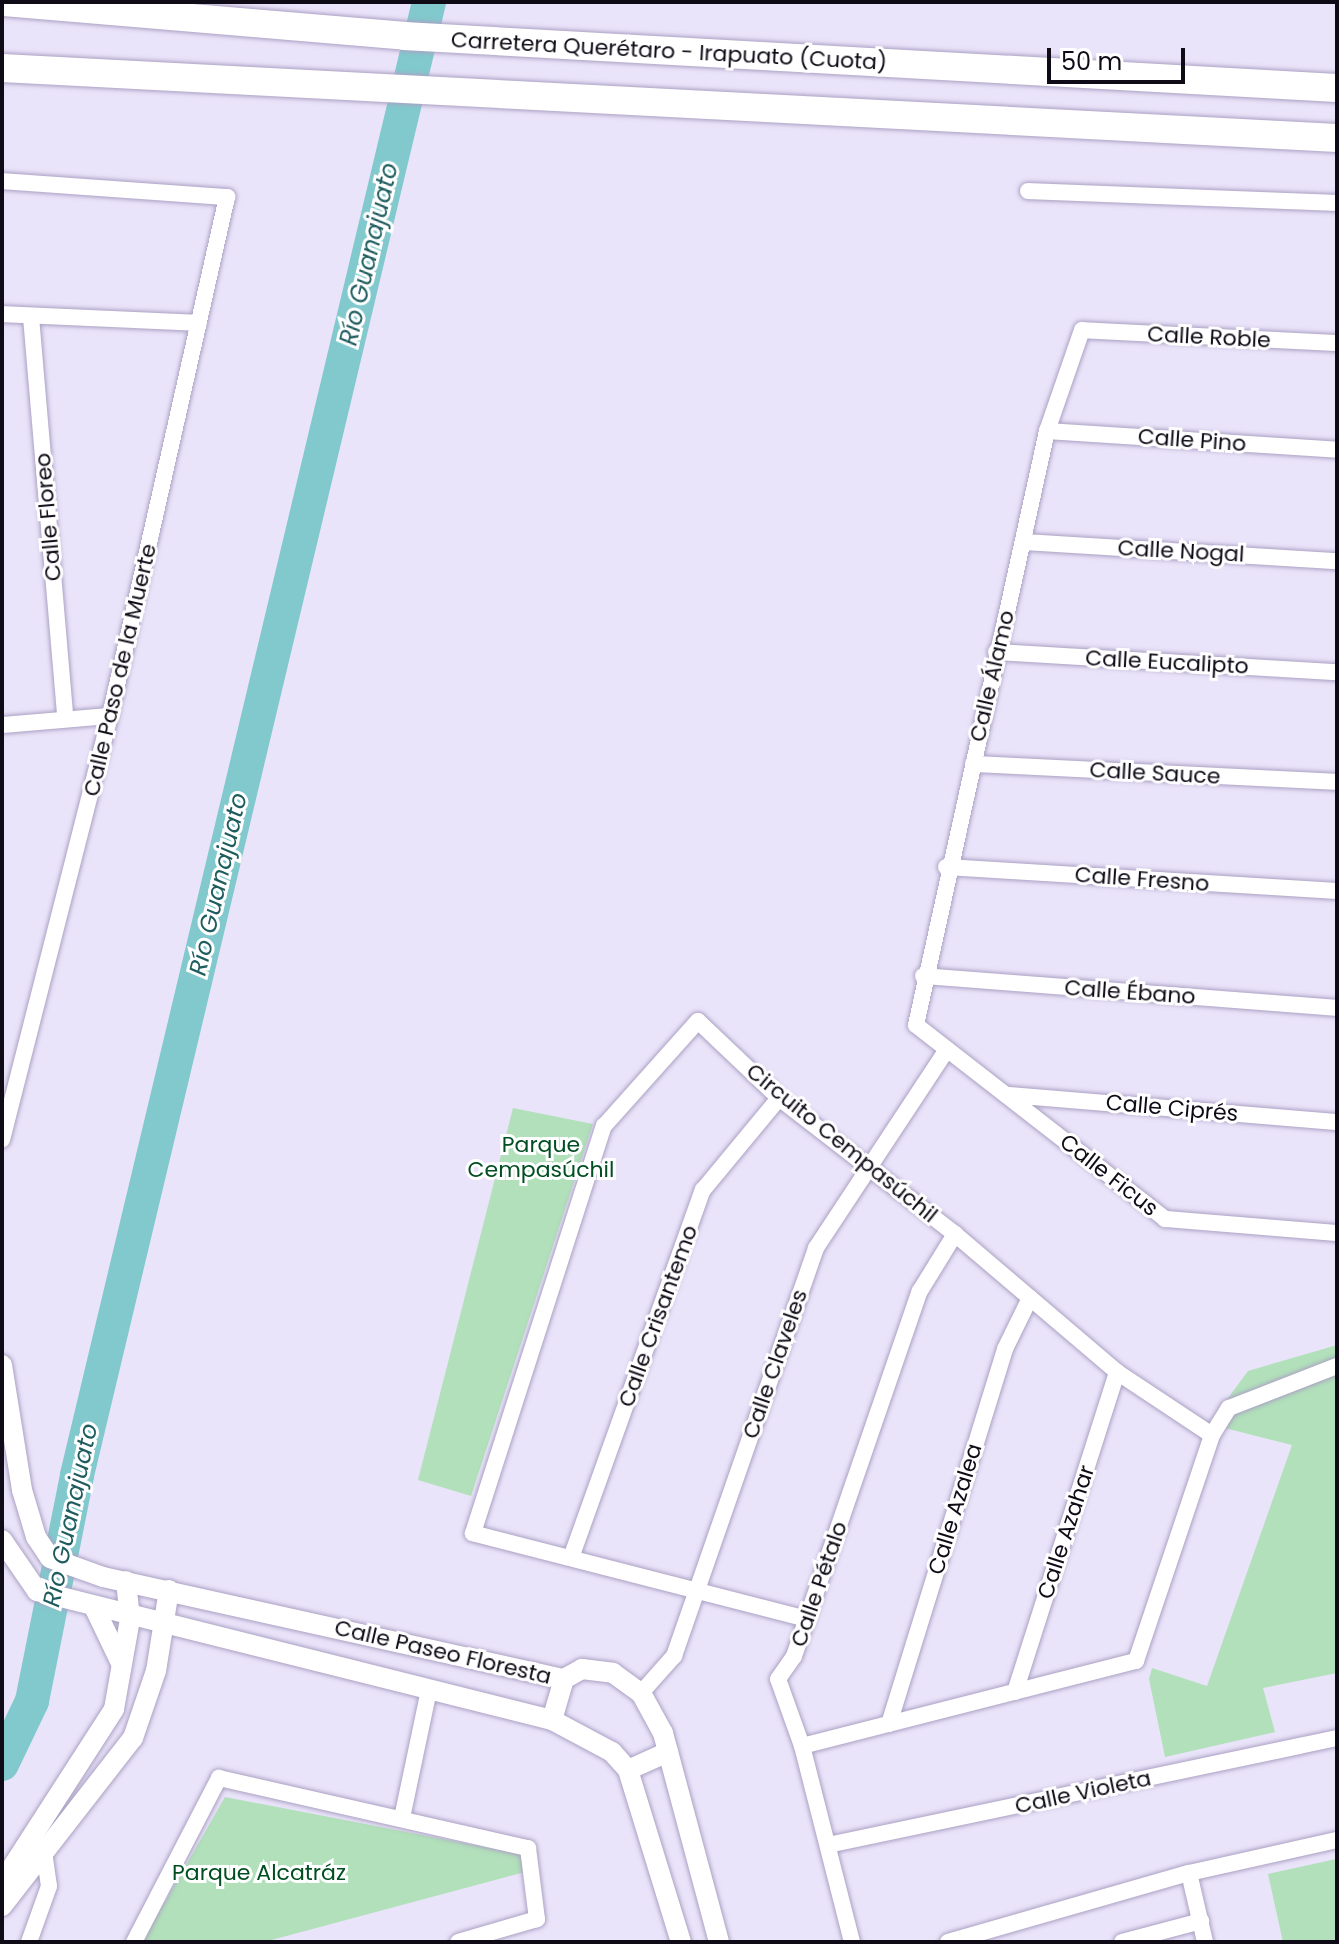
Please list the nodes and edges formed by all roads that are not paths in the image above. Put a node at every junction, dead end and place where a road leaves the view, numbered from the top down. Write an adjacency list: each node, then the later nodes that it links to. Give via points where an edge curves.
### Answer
1 (2, 2): 3 (highway, Carretera Querétaro - Irapuato (Cuota), via 404,36)
2 (2, 68): 4 (highway)
3 (1337, 88)
4 (1337, 138)
5 (2, 181): 10 (street, Calle Paso de la Muerte, via 227,197)
6 (1028, 191): 7 (street)
7 (1337, 203)
8 (2, 314): 9 (street)
9 (31, 317): 10 (street); 19 (street, Calle Floreo)
10 (199, 323): 20 (street, Calle Paso de la Muerte)
11 (1082, 330): 12 (street, Calle Roble); 13 (street, Calle Álamo)
12 (1337, 343)
13 (1047, 431): 14 (street, Calle Pino); 15 (street, Calle Álamo)
14 (1337, 450)
15 (1024, 542): 16 (street, Calle Nogal); 17 (street, Calle Álamo)
16 (1337, 561)
17 (996, 652): 18 (street, Calle Eucalipto); 22 (street, Calle Álamo)
18 (1337, 672)
19 (65, 716): 20 (street); 21 (street)
20 (110, 716): 33 (street, Calle Paso de la Muerte)
21 (2, 725)
22 (973, 764): 23 (street, Calle Sauce); 24 (street, Calle Álamo)
23 (1337, 782)
24 (946, 867): 25 (street, Calle Fresno); 26 (street, Calle Álamo)
25 (1337, 891)
26 (923, 976): 27 (street, Calle Ébano); 28 (street, Calle Álamo)
27 (1337, 1008)
28 (916, 1025): 29 (street, Calle Ficus)
29 (946, 1051): 30 (street, Calle Ficus); 34 (street, Calle Claveles)
30 (1008, 1095): 32 (street, Calle Ciprés); 35 (street, Calle Ficus, via 1165,1219)
31 (779, 1098): 34 (street, Circuito Cempasúchil); 43 (street, Calle Crisantemo, via 703,1190); 43 (street, Circuito Cempasúchil, via 698,1021 604,1126 473,1533)
32 (1337, 1122)
33 (2, 1139)
34 (867, 1169): 36 (street, Circuito Cempasúchil); 45 (street, Calle Claveles, via 816,1248)
35 (1337, 1233)
36 (955, 1234): 37 (street, Circuito Cempasúchil); 49 (street, Calle Pétalo, via 920,1291)
37 (1030, 1298): 40 (street, Circuito Cempasúchil); 57 (street, Calle Azalea, via 1005,1349)
38 (2, 1365): 44 (street, Calle Paseo Floresta, via 22,1490 36,1537 50,1558)
39 (1337, 1366): 41 (street, via 1229,1408)
40 (1117, 1372): 41 (street, Circuito Cempasúchil); 54 (street, Calle Azahar)
41 (1212, 1435): 54 (street, via 1136,1661)
42 (2, 1540): 47 (street, Calle Paseo Floresta, via 37,1591)
43 (572, 1555): 45 (street, Circuito Cempasúchil)
44 (126, 1581): 46 (street, Calle Paseo Floresta); 48 (street)
45 (697, 1587): 49 (street, Circuito Cempasúchil); 55 (street, Calle Claveles, via 674,1656)
46 (169, 1590): 50 (street); 52 (street, Calle Paseo Floresta)
47 (90, 1608): 48 (street, Calle Paseo Floresta); 51 (street)
48 (130, 1619): 50 (street, Calle Paseo Floresta); 51 (street)
49 (807, 1619): 59 (street, Calle Pétalo, via 778,1679)
50 (163, 1626): 53 (street, Calle Paseo Floresta); 66 (street, via 156,1671 133,1738)
51 (123, 1668): 63 (street, via 114,1709 96,1744)
52 (564, 1679): 55 (street, Calle Paseo Floresta, via 582,1669 613,1673); 56 (street)
53 (429, 1690): 56 (street, Calle Paseo Floresta); 62 (street)
54 (1015, 1692): 57 (street)
55 (641, 1693): 60 (street)
56 (552, 1720): 61 (street, Calle Paseo Floresta, via 612,1752)
57 (889, 1724): 59 (street)
58 (1337, 1738): 65 (street, Calle Violeta)
59 (802, 1746): 65 (street, Calle Pétalo)
60 (668, 1752): 61 (street); 75 (street)
61 (628, 1770): 74 (street)
62 (402, 1818): 72 (street, via 219,1778); 73 (street, via 528,1848 537,1919)
63 (38, 1820): 66 (street); 68 (street)
64 (1337, 1840): 67 (street)
65 (828, 1845): 76 (street, Calle Pétalo)
66 (44, 1850): 69 (street); 71 (street, via 49,1886)
67 (1189, 1873): 70 (street); 77 (street)
68 (2, 1883)
69 (2, 1906)
70 (1201, 1921): 78 (street); 79 (street)
71 (29, 1942)
72 (134, 1942)
73 (458, 1942)
74 (681, 1942)
75 (719, 1942)
76 (852, 1942)
77 (948, 1942)
78 (1122, 1942)
79 (1205, 1942)

